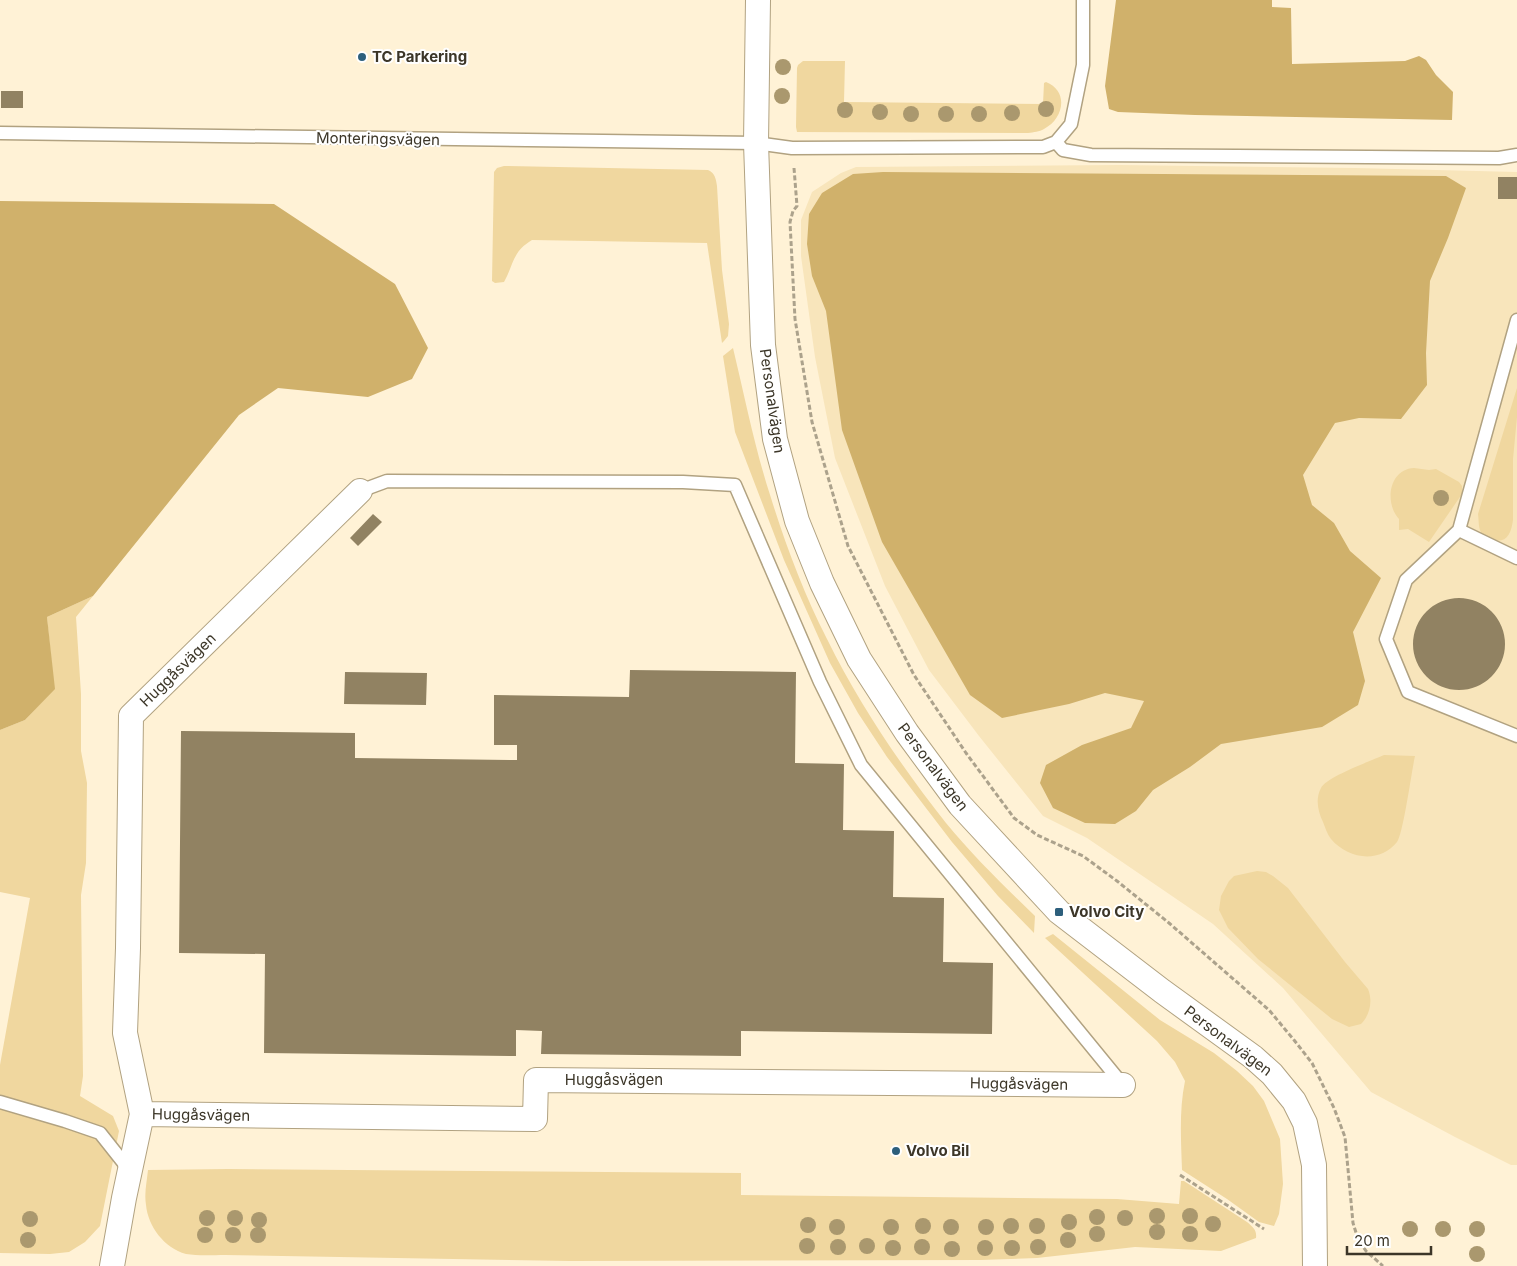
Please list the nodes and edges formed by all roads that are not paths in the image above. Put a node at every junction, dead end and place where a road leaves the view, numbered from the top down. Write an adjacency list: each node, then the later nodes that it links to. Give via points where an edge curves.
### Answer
1 (758, 0): 5 (street, Personalvägen)
2 (1083, 0): 4 (lane, via 1083,65 1071,124)
3 (0, 133): 5 (lane, Monteringsvägen)
4 (1056, 142): 5 (lane, via 1043,147 792,148); 6 (lane, via 1063,150 1091,155 1499,158)
5 (756, 143): 17 (street, Personalvägen, via 763,344 775,439 796,521 859,659 907,733 960,805 1058,912 1252,1057 1294,1100 1305,1123 1314,1165)
6 (1517, 155)
7 (1517, 320): 9 (lane)
8 (360, 491): 12 (lane, via 387,481 736,485 820,682 861,765); 14 (street, Huggåsvägen, via 131,716 125,1033)
9 (1458, 530): 10 (lane); 11 (lane, via 1406,580 1386,639 1408,692)
10 (1517, 558)
11 (1517, 736)
12 (1123, 1085): 14 (street, Huggåsvägen, via 536,1080 534,1119)
13 (0, 1102): 15 (lane, via 100,1134 124,1162)
14 (142, 1114): 15 (street, Huggåsvägen)
15 (129, 1174): 16 (street, Huggåsvägen)
16 (112, 1266)
17 (1315, 1266)

